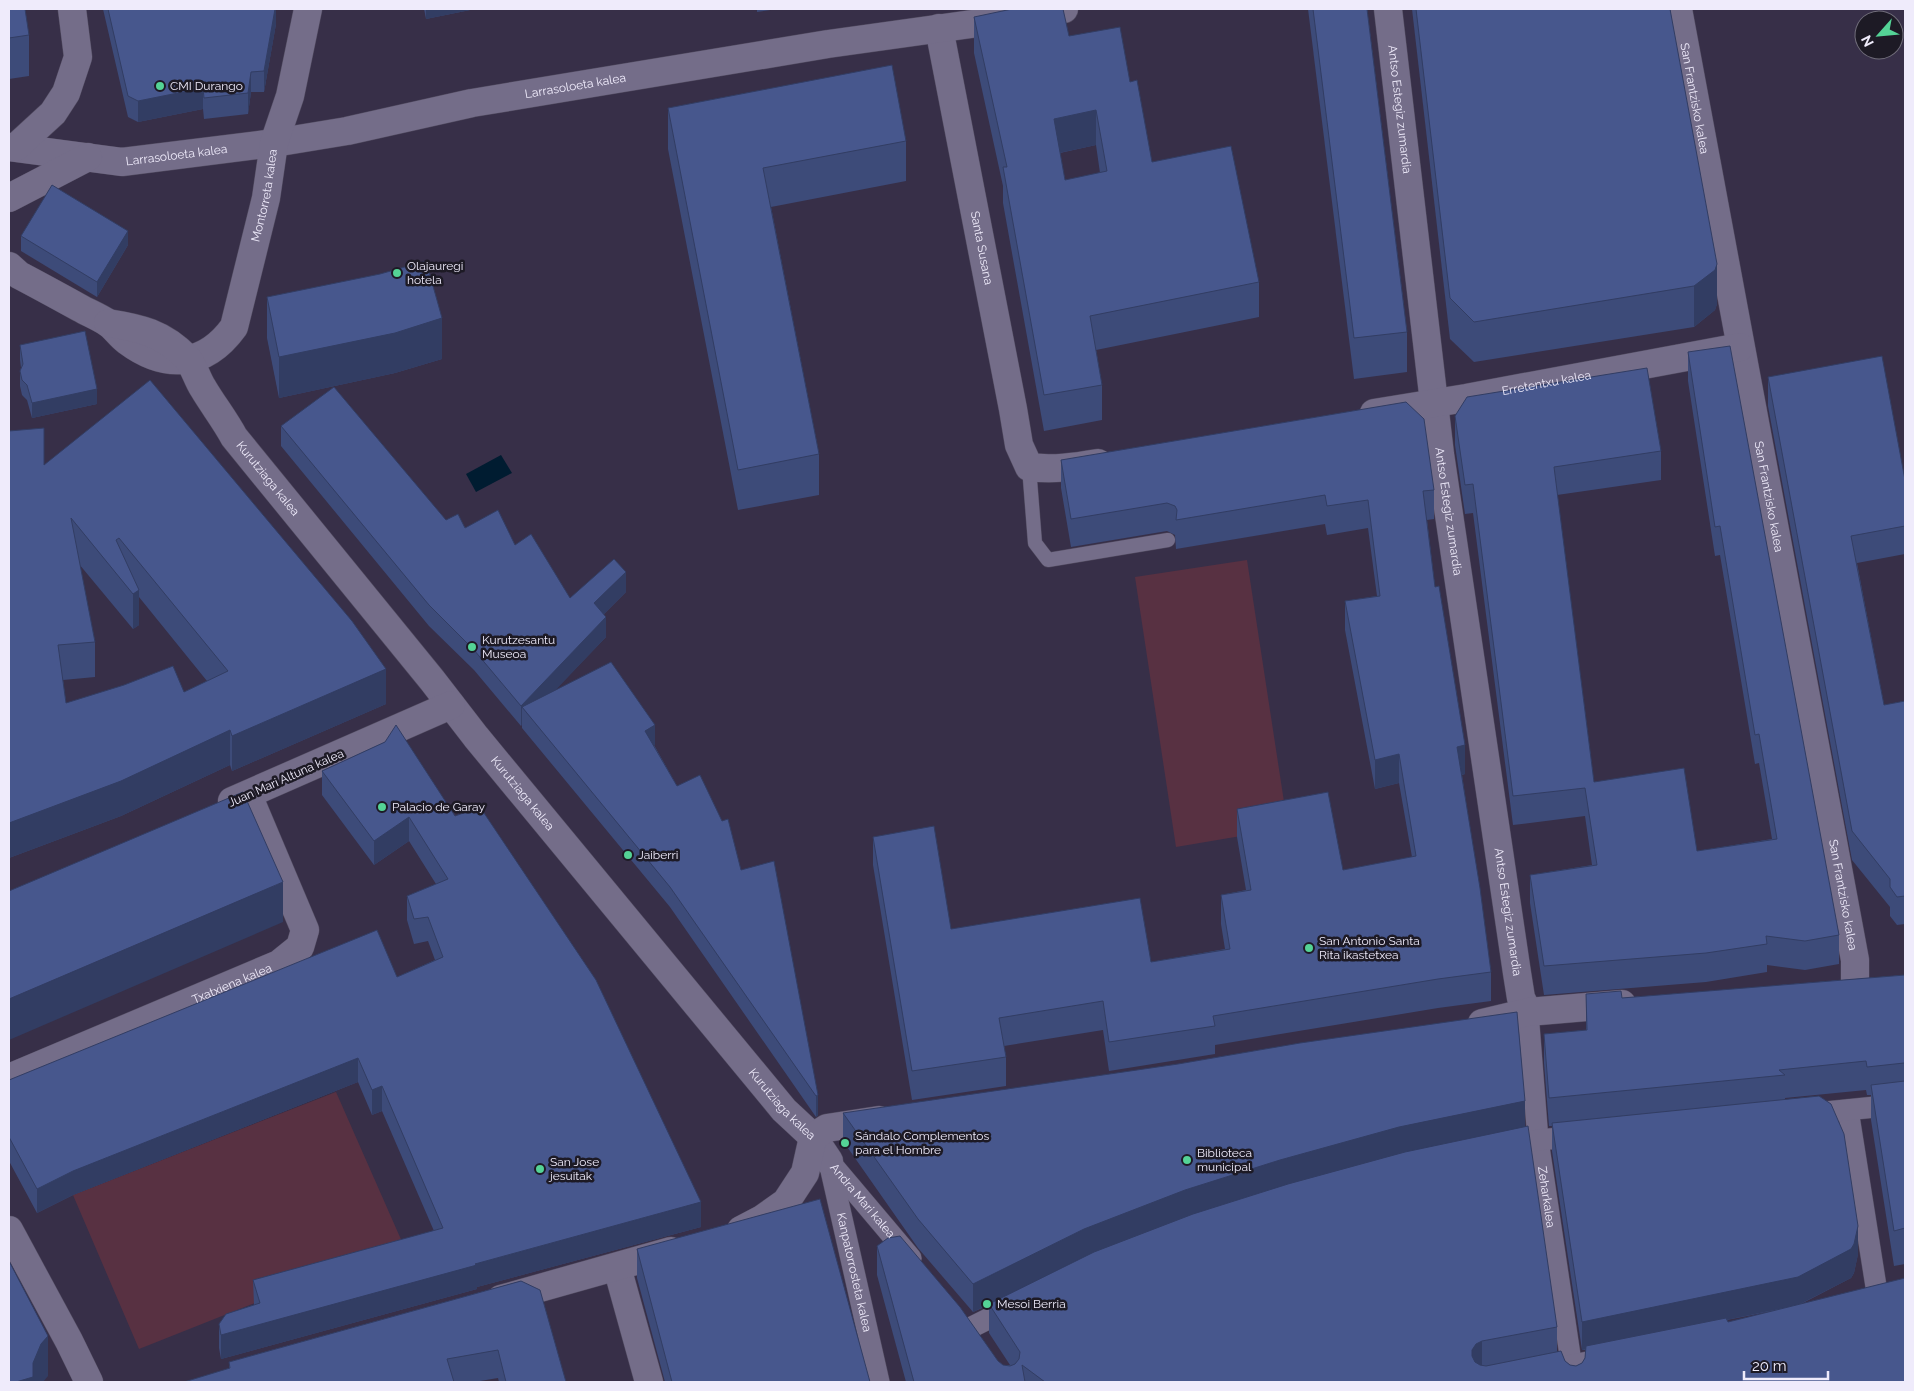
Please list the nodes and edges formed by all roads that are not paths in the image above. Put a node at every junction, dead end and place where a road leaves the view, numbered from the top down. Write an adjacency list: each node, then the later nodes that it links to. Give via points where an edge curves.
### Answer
1 (72, 9): 8 (street, via 78,57 66,93 53,113)
2 (308, 9): 7 (street, Montorreta kalea, via 290,96)
3 (1064, 9): 6 (street, Larrasoloeta kalea)
4 (1388, 9): 15 (street, Antso Estegiz zumardia)
5 (1678, 9): 13 (street, San Frantzisko kalea)
6 (939, 28): 7 (street, Larrasoloeta kalea, via 472,104); 19 (street, Santa Susana, via 1018,445)
7 (274, 143): 9 (street, Larrasoloeta kalea, via 122,162); 12 (street, Montorreta kalea, via 266,198 234,327)
8 (12, 147): 9 (street, Larrasoloeta kalea)
9 (88, 158): 10 (street)
10 (9, 198)
11 (12, 271): 14 (street, Kurutziaga kalea, via 108,323 141,328 165,340)
12 (218, 346): 14 (street, Montorreta kalea); 16 (street, Kurutziaga kalea)
13 (1740, 347): 15 (street, Erretentxu kalea); 24 (street, San Frantzisko kalea, via 1854,951 1855,960 1845,985)
14 (188, 359): 16 (street, Kurutziaga kalea)
15 (1435, 403): 17 (street, Erretentxu kalea); 26 (street, Antso Estegiz zumardia, via 1521,998)
16 (224, 418): 21 (street, Kurutziaga kalea, via 234,437)
17 (1348, 418)
18 (1126, 458): 19 (street, via 1069,468)
19 (1029, 467): 20 (lane, via 1035,543 1048,560)
20 (1168, 540)
21 (451, 705): 22 (street, Juan Mari Altuna kalea); 34 (street, Kurutziaga kalea, via 784,1110)
22 (248, 795): 23 (street, Juan Mari Altuna kalea); 28 (street, Txatxiena kalea, via 305,930 300,947 279,964)
23 (214, 809)
24 (1884, 984)
25 (1647, 1002): 26 (street)
26 (1528, 1012): 27 (street); 35 (street, Zeharkalea)
27 (1462, 1028)
28 (9, 1078)
29 (1905, 1104): 30 (street)
30 (1848, 1110): 31 (street); 42 (street)
31 (1790, 1115)
32 (905, 1117): 34 (street, via 827,1128)
33 (1606, 1133): 35 (street)
34 (813, 1137): 37 (street, Kurutziaga kalea); 39 (street, via 805,1173 786,1202 754,1224 738,1232)
35 (1538, 1140): 36 (street); 46 (street, Zeharkalea)
36 (1480, 1152)
37 (828, 1161): 40 (street, Andra Mari kalea); 50 (street, Kanpatorrosteta kalea)
38 (9, 1230): 48 (street)
39 (617, 1267): 43 (street); 49 (street)
40 (925, 1275)
41 (1029, 1298): 44 (street)
42 (1878, 1299)
43 (474, 1306)
44 (969, 1328)
45 (1629, 1353): 46 (street)
46 (1572, 1374): 47 (street)
47 (1523, 1375)
48 (89, 1382)
49 (649, 1382)
50 (879, 1382)

